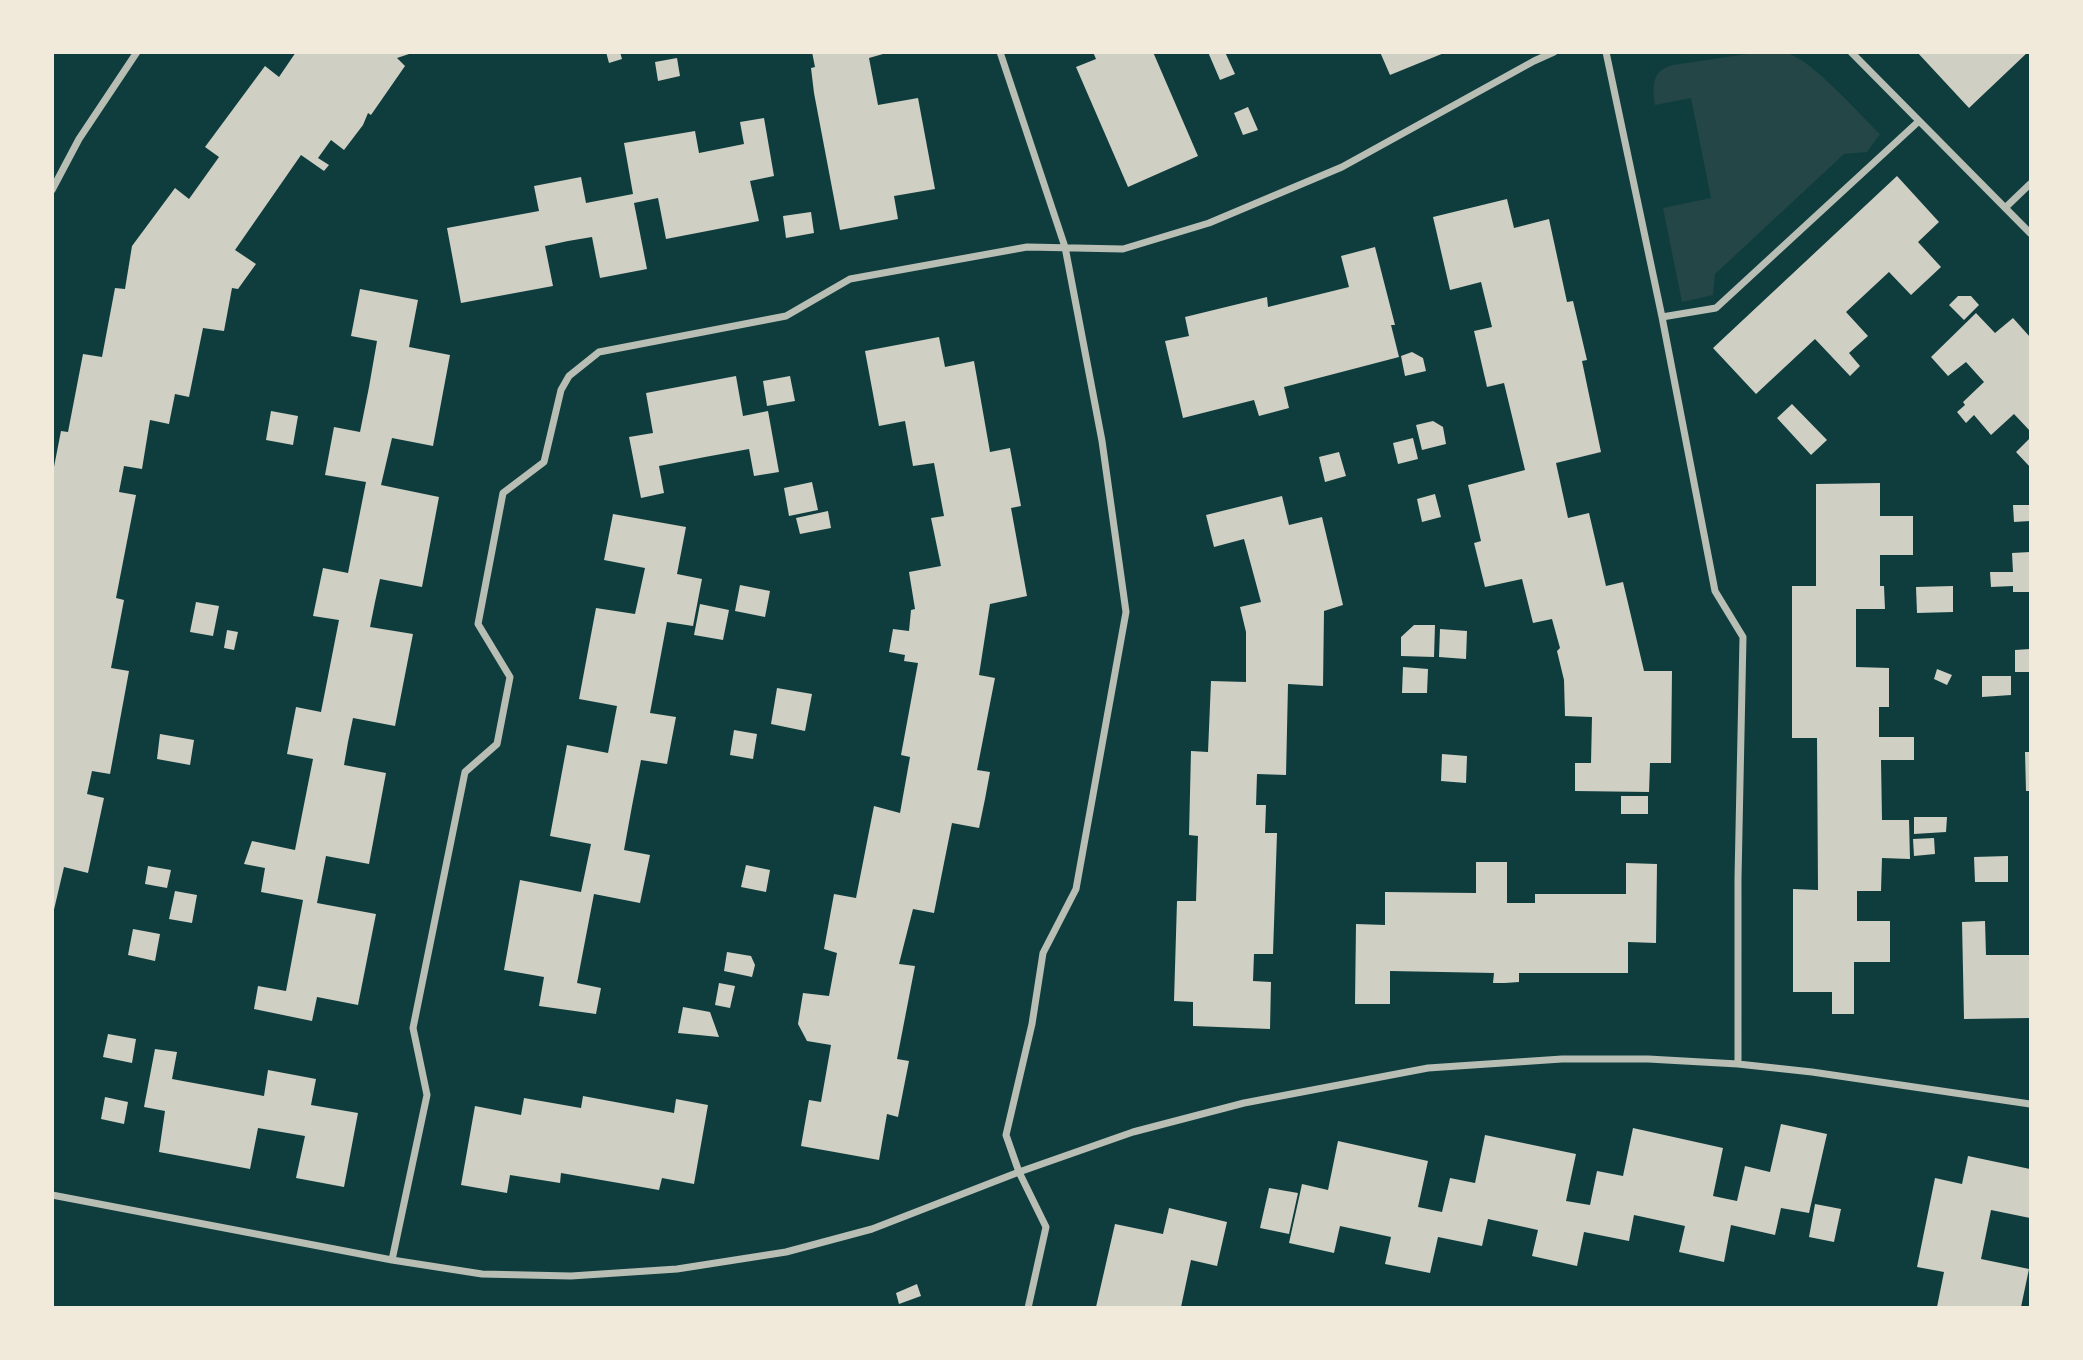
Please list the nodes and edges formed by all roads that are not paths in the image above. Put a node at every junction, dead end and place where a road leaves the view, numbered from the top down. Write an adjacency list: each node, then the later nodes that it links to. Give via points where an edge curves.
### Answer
1 (137, 52): 8 (street, via 79,139)
2 (1000, 52): 11 (street)
3 (1554, 52): 11 (street, via 1342,167 1209,223 1123,249)
4 (1606, 52): 12 (street)
5 (1851, 52): 6 (street)
6 (1919, 121): 9 (street); 12 (street, via 1716,308)
7 (2031, 184): 9 (street)
8 (52, 190)
9 (2006, 207): 10 (street)
10 (2031, 233)
11 (1065, 247): 15 (street, via 1102,442 1126,612 1076,889 1043,953 1006,1135); 17 (street, via 1027,247 850,279 786,316 599,352 569,376 561,390 544,462 503,493 478,624 510,677 497,744 465,772 413,1028 427,1095)
12 (1662, 317): 13 (street, via 1715,591 1743,637)
13 (1738, 1064): 14 (street); 15 (street, via 1562,1059 1428,1068 1244,1103 1133,1132)
14 (2031, 1104)
15 (1019, 1171): 17 (street, via 872,1228 786,1252 677,1269 571,1276 482,1274); 18 (street, via 1046,1227)
16 (52, 1195): 17 (street)
17 (392, 1260)
18 (1028, 1307)

